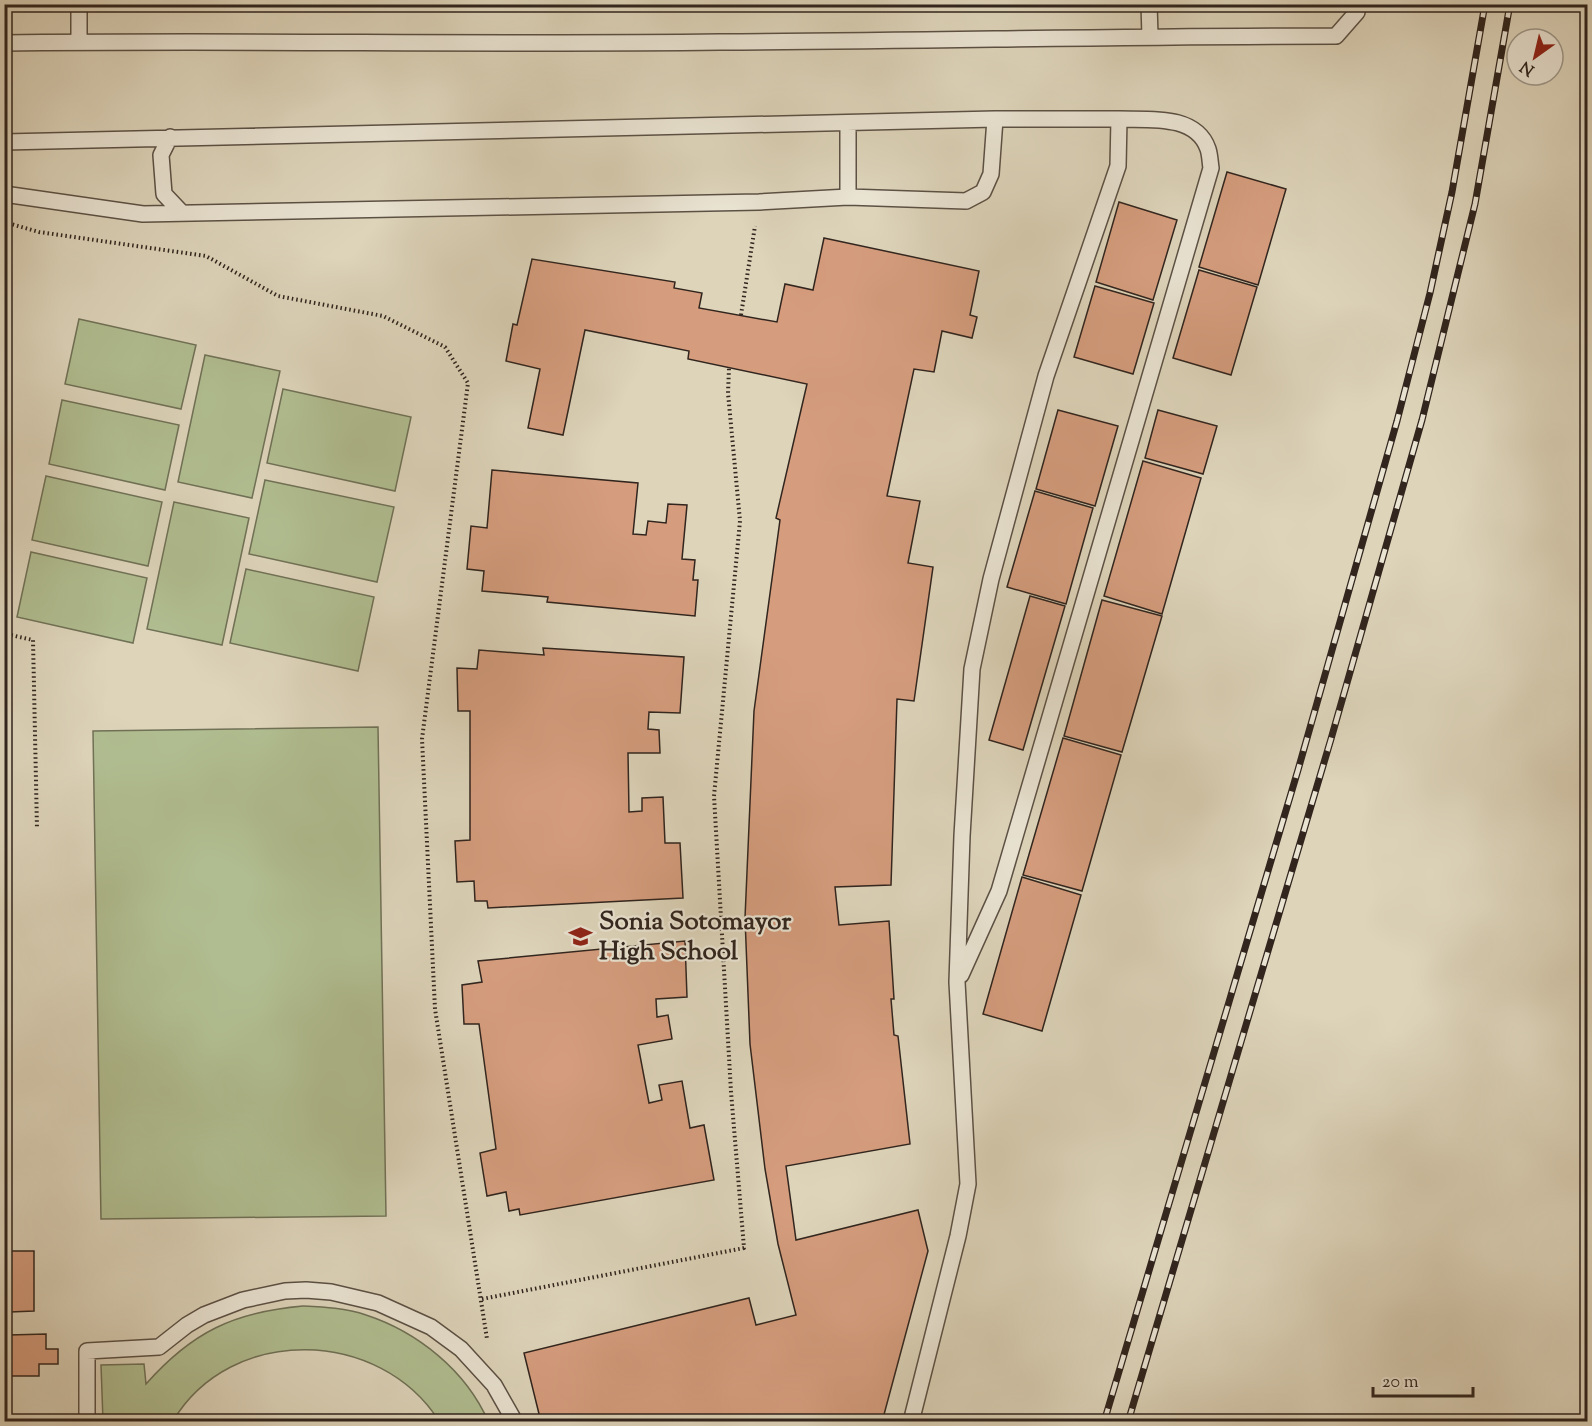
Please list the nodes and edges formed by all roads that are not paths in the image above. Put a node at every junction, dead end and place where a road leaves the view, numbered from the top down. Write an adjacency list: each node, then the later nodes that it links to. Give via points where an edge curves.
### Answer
1 (79, 4): 5 (lane)
2 (1149, 4): 4 (lane)
3 (1357, 4): 4 (lane, via 1358,12 1336,36)
4 (1150, 36): 5 (lane, via 718,42)
5 (79, 42): 6 (lane)
6 (4, 43)
7 (1119, 119): 8 (lane); 15 (lane, via 1118,166 1046,376 990,579 972,669); 15 (lane, via 1172,120 1193,128 1208,147 1211,168 999,891)
8 (995, 120): 9 (lane); 13 (lane, via 991,174 983,192 966,201)
9 (848, 123): 10 (lane); 13 (lane)
10 (170, 137): 11 (lane); 14 (lane, via 161,155 164,194)
11 (4, 142)
12 (4, 194): 14 (lane, via 143,214)
13 (848, 197): 14 (lane)
14 (182, 213)
15 (957, 982): 18 (lane, via 968,1184)
16 (87, 1422): 17 (lane, via 87,1350 159,1347 187,1325 222,1307 262,1295 306,1290 378,1303 431,1327 461,1349 488,1378)
17 (515, 1422)
18 (911, 1422)

